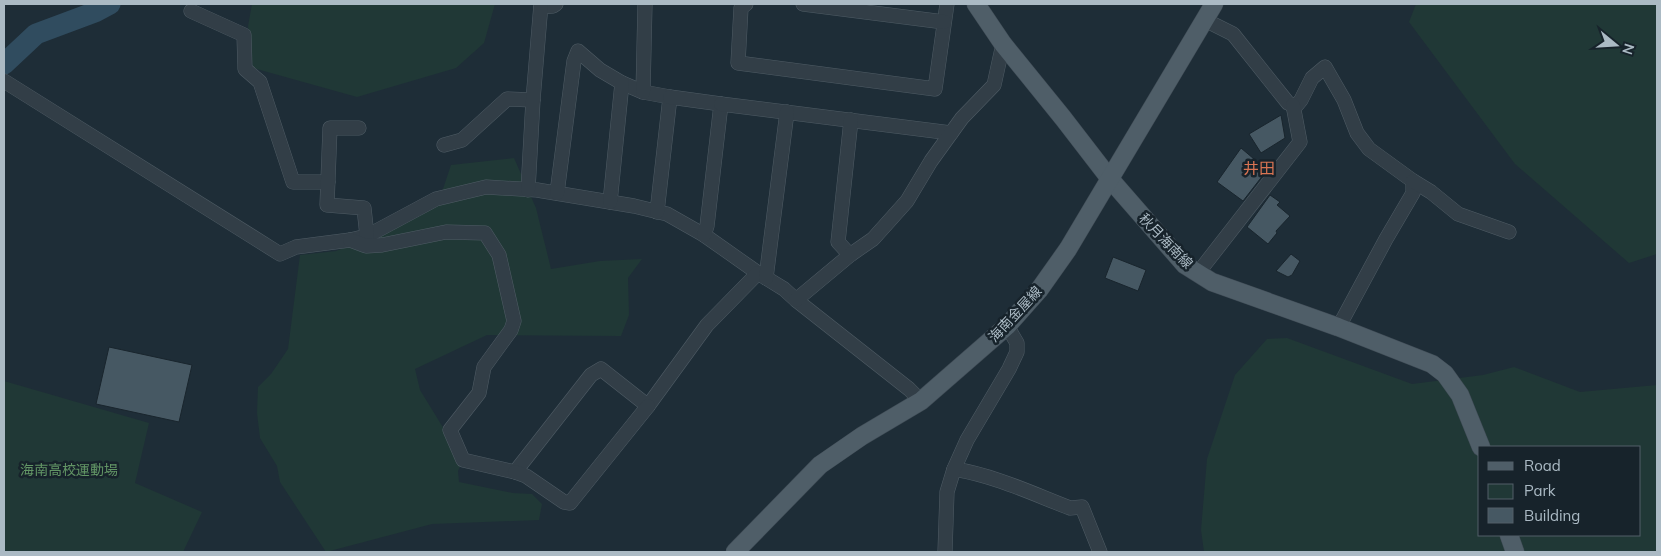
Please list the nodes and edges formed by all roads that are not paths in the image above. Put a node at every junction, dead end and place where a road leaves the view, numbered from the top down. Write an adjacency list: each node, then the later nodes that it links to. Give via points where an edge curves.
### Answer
1 (556, 4): 7 (street)
2 (645, 4): 14 (street)
3 (746, 4): 10 (street, via 741,8 738,63 935,89)
4 (803, 4): 10 (street)
5 (947, 4): 10 (street)
6 (976, 4): 11 (main road, 秋月海南線)
7 (541, 5): 16 (street)
8 (1210, 8): 18 (street); 24 (main road, 海南金屋線)
9 (191, 11): 26 (street, via 244,34 245,69 260,82 293,182)
10 (944, 22)
11 (1003, 44): 22 (street, via 994,85); 24 (main road, 秋月海南線)
12 (4, 81): 34 (street, via 280,254 296,247)
13 (622, 83): 14 (street); 28 (street, via 578,51); 29 (street)
14 (643, 92): 15 (street)
15 (670, 97): 17 (street); 30 (street)
16 (532, 100): 23 (street, via 506,99 462,140); 27 (street)
17 (722, 104): 19 (street); 32 (street)
18 (1293, 105): 25 (street, via 1296,106 1312,78 1325,67 1344,100 1357,133 1369,149); 36 (street, via 1300,142)
19 (787, 112): 20 (street); 37 (street)
20 (851, 120): 22 (street); 35 (street, via 838,242)
21 (359, 128): 26 (street, via 330,128)
22 (951, 133): 35 (street, via 907,201 873,239)
23 (444, 145)
24 (1110, 179): 36 (main road, 秋月海南線, via 1185,264); 39 (main road, 海南金屋線, via 1039,290)
25 (1413, 181): 31 (street, via 1458,214); 40 (street, via 1413,193)
26 (328, 182): 33 (street, via 327,205 364,208)
27 (528, 190): 28 (street); 33 (street, via 486,187 436,199)
28 (557, 193): 29 (street)
29 (610, 202): 30 (street)
30 (657, 212): 32 (street, via 667,214)
31 (1509, 232)
32 (704, 235): 37 (street)
33 (367, 236): 34 (street)
34 (350, 240): 45 (street, via 366,246 446,232 485,233 499,255 514,321 484,367 479,392 450,430 463,460)
35 (850, 255): 38 (street)
36 (1198, 273): 40 (main road, 秋月海南線, via 1212,282)
37 (762, 276): 38 (street); 42 (street, via 707,325)
38 (796, 300): 41 (street)
39 (1007, 326): 41 (main road, 海南金屋線); 44 (street, via 1017,343 1017,352)
40 (1338, 327): 43 (main road, 秋月海南線, via 1432,364 1444,374 1460,395)
41 (921, 401): 47 (main road, 海南金屋線, via 820,465)
42 (648, 406): 45 (street, via 570,503); 45 (street, via 601,370 590,375)
43 (1481, 446)
44 (954, 469): 48 (street, via 947,492); 49 (street, via 997,479 1070,508 1082,508)
45 (515, 472)
46 (1510, 536): 50 (main road)
47 (735, 552)
48 (945, 552)
49 (1100, 552)
50 (1515, 552)

